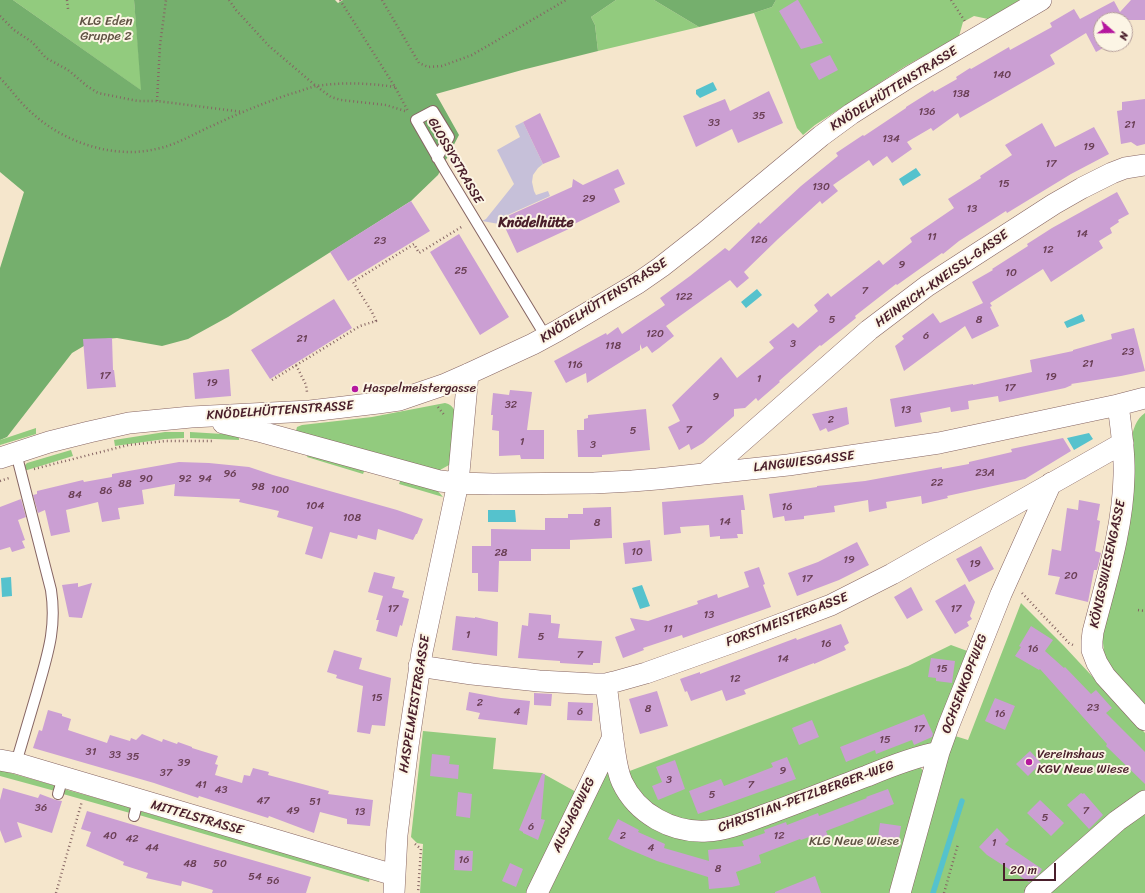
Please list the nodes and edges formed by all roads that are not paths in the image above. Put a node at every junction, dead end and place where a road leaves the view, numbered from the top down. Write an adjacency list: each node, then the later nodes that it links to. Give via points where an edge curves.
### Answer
1 (1041, 0): 4 (street, KNÖDELHÜTTENSTRASSE, via 851,114 661,267)
2 (437, 158): 2 (lane, GLOSSYSTRASSE, via 412,117 433,111 449,137); 4 (lane, GLOSSYSTRASSE)
3 (1145, 165): 11 (street, HEINRICH-KNEISSL-GASSE, via 1125,168 1082,188 927,286 864,334)
4 (546, 337): 5 (street, KNÖDELHÜTTENSTRASSE)
5 (468, 374): 8 (street, KNÖDELHÜTTENSTRASSE, via 399,400 310,411); 12 (street, HASPELMEISTERGASSE)
6 (1145, 398): 7 (street, LANGWIESGASSE)
7 (1118, 405): 9 (street, KÖNIGSWIESENGASSE); 11 (street, LANGWIESGASSE, via 918,446)
8 (191, 417): 10 (street, KNÖDELHÜTTENSTRASSE, via 129,423 82,433); 12 (street, KNÖDELHÜTTENSTRASSE, via 258,431 427,478)
9 (1122, 442): 13 (street, FORSTMEISTERGASSE); 16 (street, KÖNIGSWIESENGASSE, via 1124,475 1120,524 1093,632 1092,650 1100,670)
10 (8, 455): 19 (lane, via 21,474 54,604 48,654)
11 (705, 474): 12 (street, LANGWIESGASSE, via 600,482)
12 (458, 483): 14 (street, HASPELMEISTERGASSE)
13 (1051, 483): 15 (street, FORSTMEISTERGASSE, via 892,574 831,605 658,668); 18 (street, OCHSENKOPFWEG, via 988,626)
14 (419, 666): 15 (street, FORSTMEISTERGASSE, via 540,681); 21 (street, HASPELMEISTERGASSE, via 402,785)
15 (606, 684): 17 (street, CHRISTIAN-PETZLBERGER-WEG)
16 (1145, 720)
17 (613, 737): 18 (street, CHRISTIAN-PETZLBERGER-WEG, via 622,781 640,808 660,821 676,827 705,832 734,826 911,759); 22 (street, AUSJAGDWEG)
18 (939, 752): 23 (street, OCHSENKOPFWEG)
19 (8, 762): 21 (street, MITTELSTRASSE, via 61,786)
20 (1145, 801): 24 (street, via 1117,821)
21 (394, 884)
22 (537, 893)
23 (900, 893)
24 (1035, 893)

